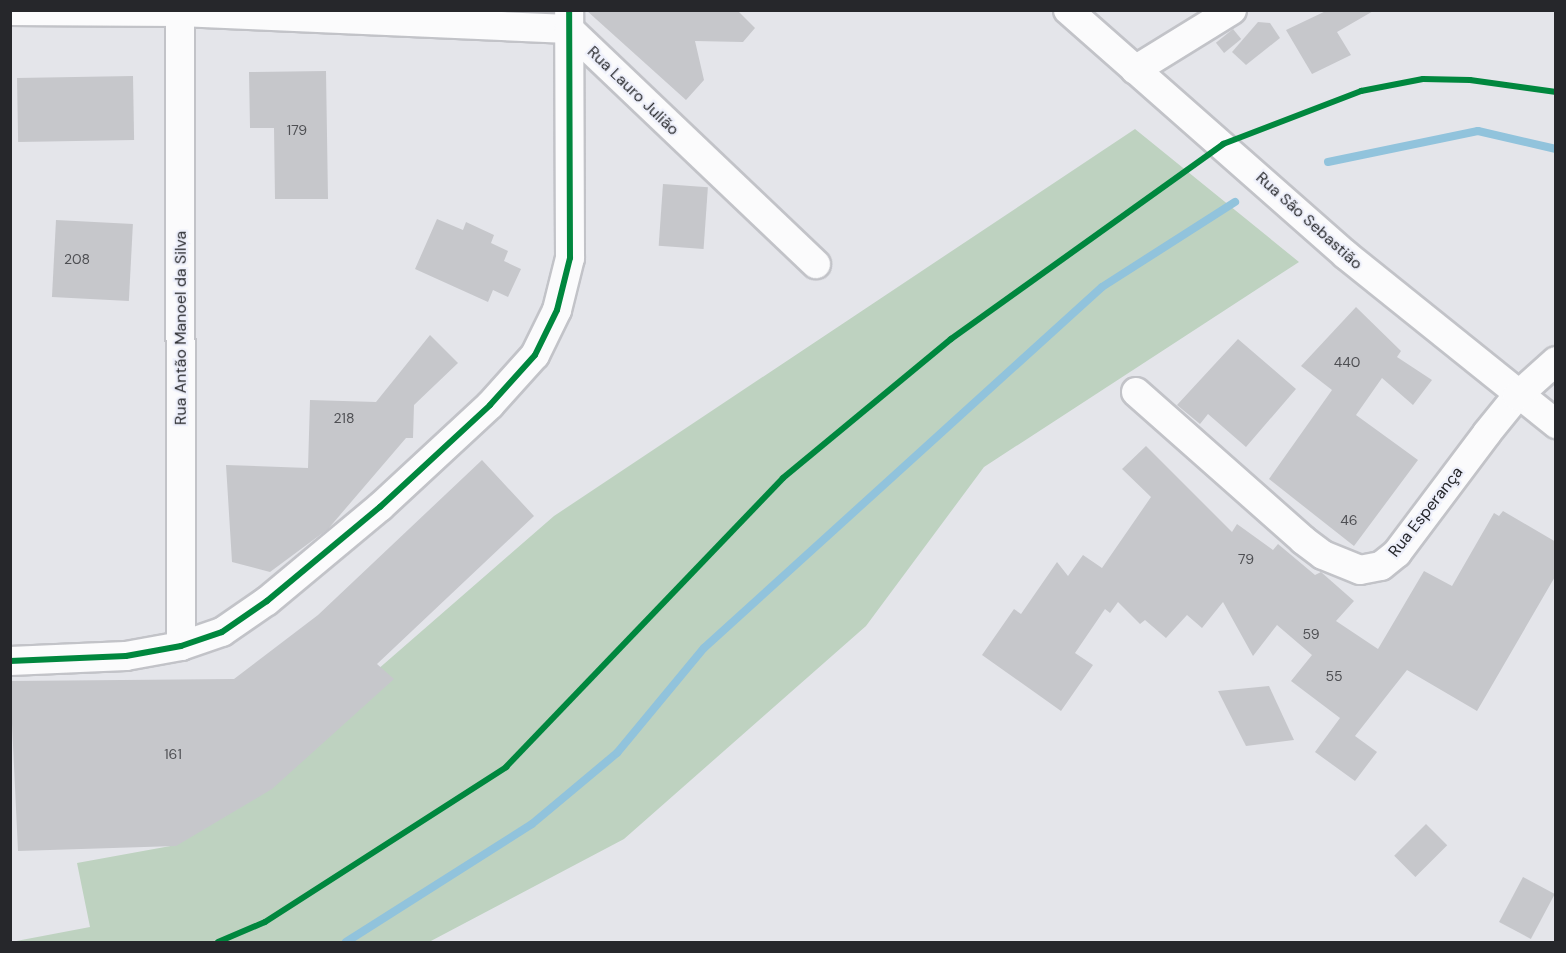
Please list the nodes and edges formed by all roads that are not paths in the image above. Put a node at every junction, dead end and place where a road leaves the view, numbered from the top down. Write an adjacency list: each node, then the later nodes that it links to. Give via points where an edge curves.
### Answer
1 (1068, 10): 6 (street, Rua São Sebastião)
2 (1232, 10): 6 (street)
3 (10, 11): 4 (street)
4 (180, 11): 5 (street); 12 (street, Rua Antão Manoel da Silva)
5 (569, 20): 7 (street, Rua Lauro Julião); 12 (street, via 570,258 557,310 535,355 465,429 297,577 241,620)
6 (1135, 70): 10 (street, Rua São Sebastião, via 1346,255)
7 (816, 264)
8 (1556, 360): 10 (street, Rua Esperança)
9 (1136, 392): 10 (street, Rua Esperança, via 1303,540 1323,555 1360,570 1382,567 1397,553)
10 (1517, 396): 11 (street, Rua São Sebastião)
11 (1556, 424)
12 (181, 646): 13 (street, via 126,656)
13 (10, 661)

